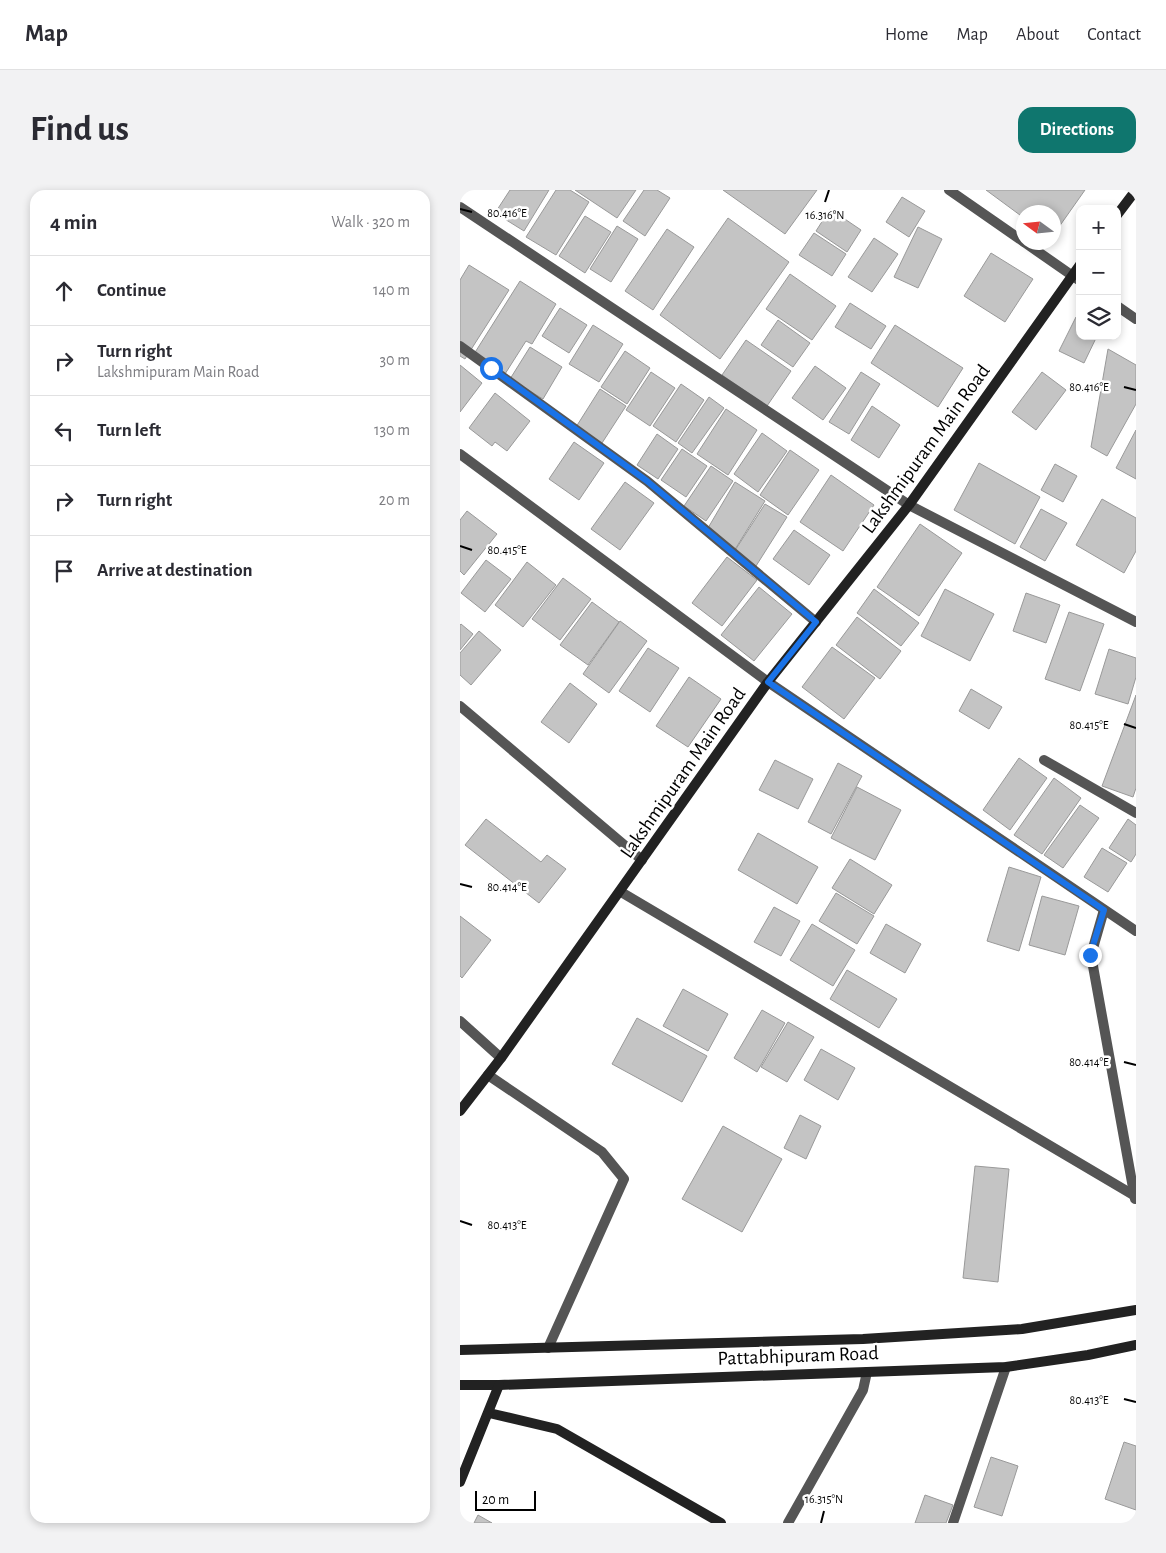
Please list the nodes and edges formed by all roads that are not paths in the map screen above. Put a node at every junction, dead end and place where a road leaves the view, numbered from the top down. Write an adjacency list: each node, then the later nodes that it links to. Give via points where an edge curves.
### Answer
1 (949, 190): 5 (street)
2 (1136, 190): 4 (street)
3 (460, 207): 12 (street)
4 (1121, 210)
5 (1016, 236)
6 (1035, 250): 7 (street)
7 (1076, 279): 12 (street, Lakshmipuram Main Road)
8 (1121, 309): 9 (street)
9 (1136, 319)
10 (460, 346): 13 (street, via 647,481)
11 (460, 454): 15 (street)
12 (909, 505): 13 (street, Lakshmipuram Main Road); 14 (street)
13 (816, 622): 15 (street, Lakshmipuram Main Road)
14 (1136, 622)
15 (768, 682): 19 (street, Lakshmipuram Main Road); 21 (street)
16 (460, 706): 19 (street)
17 (1044, 760): 18 (street)
18 (1136, 813)
19 (642, 860): 20 (street, Lakshmipuram Main Road)
20 (621, 892): 24 (street, Lakshmipuram Main Road); 27 (street)
21 (1104, 910): 22 (street); 27 (street, via 1090,955)
22 (1136, 931)
23 (460, 1021): 24 (street)
24 (501, 1058): 25 (street, Lakshmipuram Main Road)
25 (488, 1075): 26 (street, Lakshmipuram Main Road); 30 (street, via 602,1152 624,1179)
26 (460, 1111)
27 (1135, 1199)
28 (1136, 1310): 30 (street, Pattabhipuram Road, via 1022,1329 863,1339)
29 (1136, 1344): 32 (street, Pattabhipuram Road, via 1088,1356)
30 (548, 1348): 31 (street, Pattabhipuram Road)
31 (460, 1350)
32 (1006, 1367): 33 (street, Pattabhipuram Road); 40 (street)
33 (867, 1372): 35 (street, Pattabhipuram Road); 39 (street, via 862,1390)
34 (460, 1384): 35 (street, Pattabhipuram Road)
35 (499, 1385): 36 (street)
36 (489, 1413): 37 (street); 38 (street, via 557,1429)
37 (460, 1482)
38 (721, 1523)
39 (788, 1523)
40 (953, 1523)

